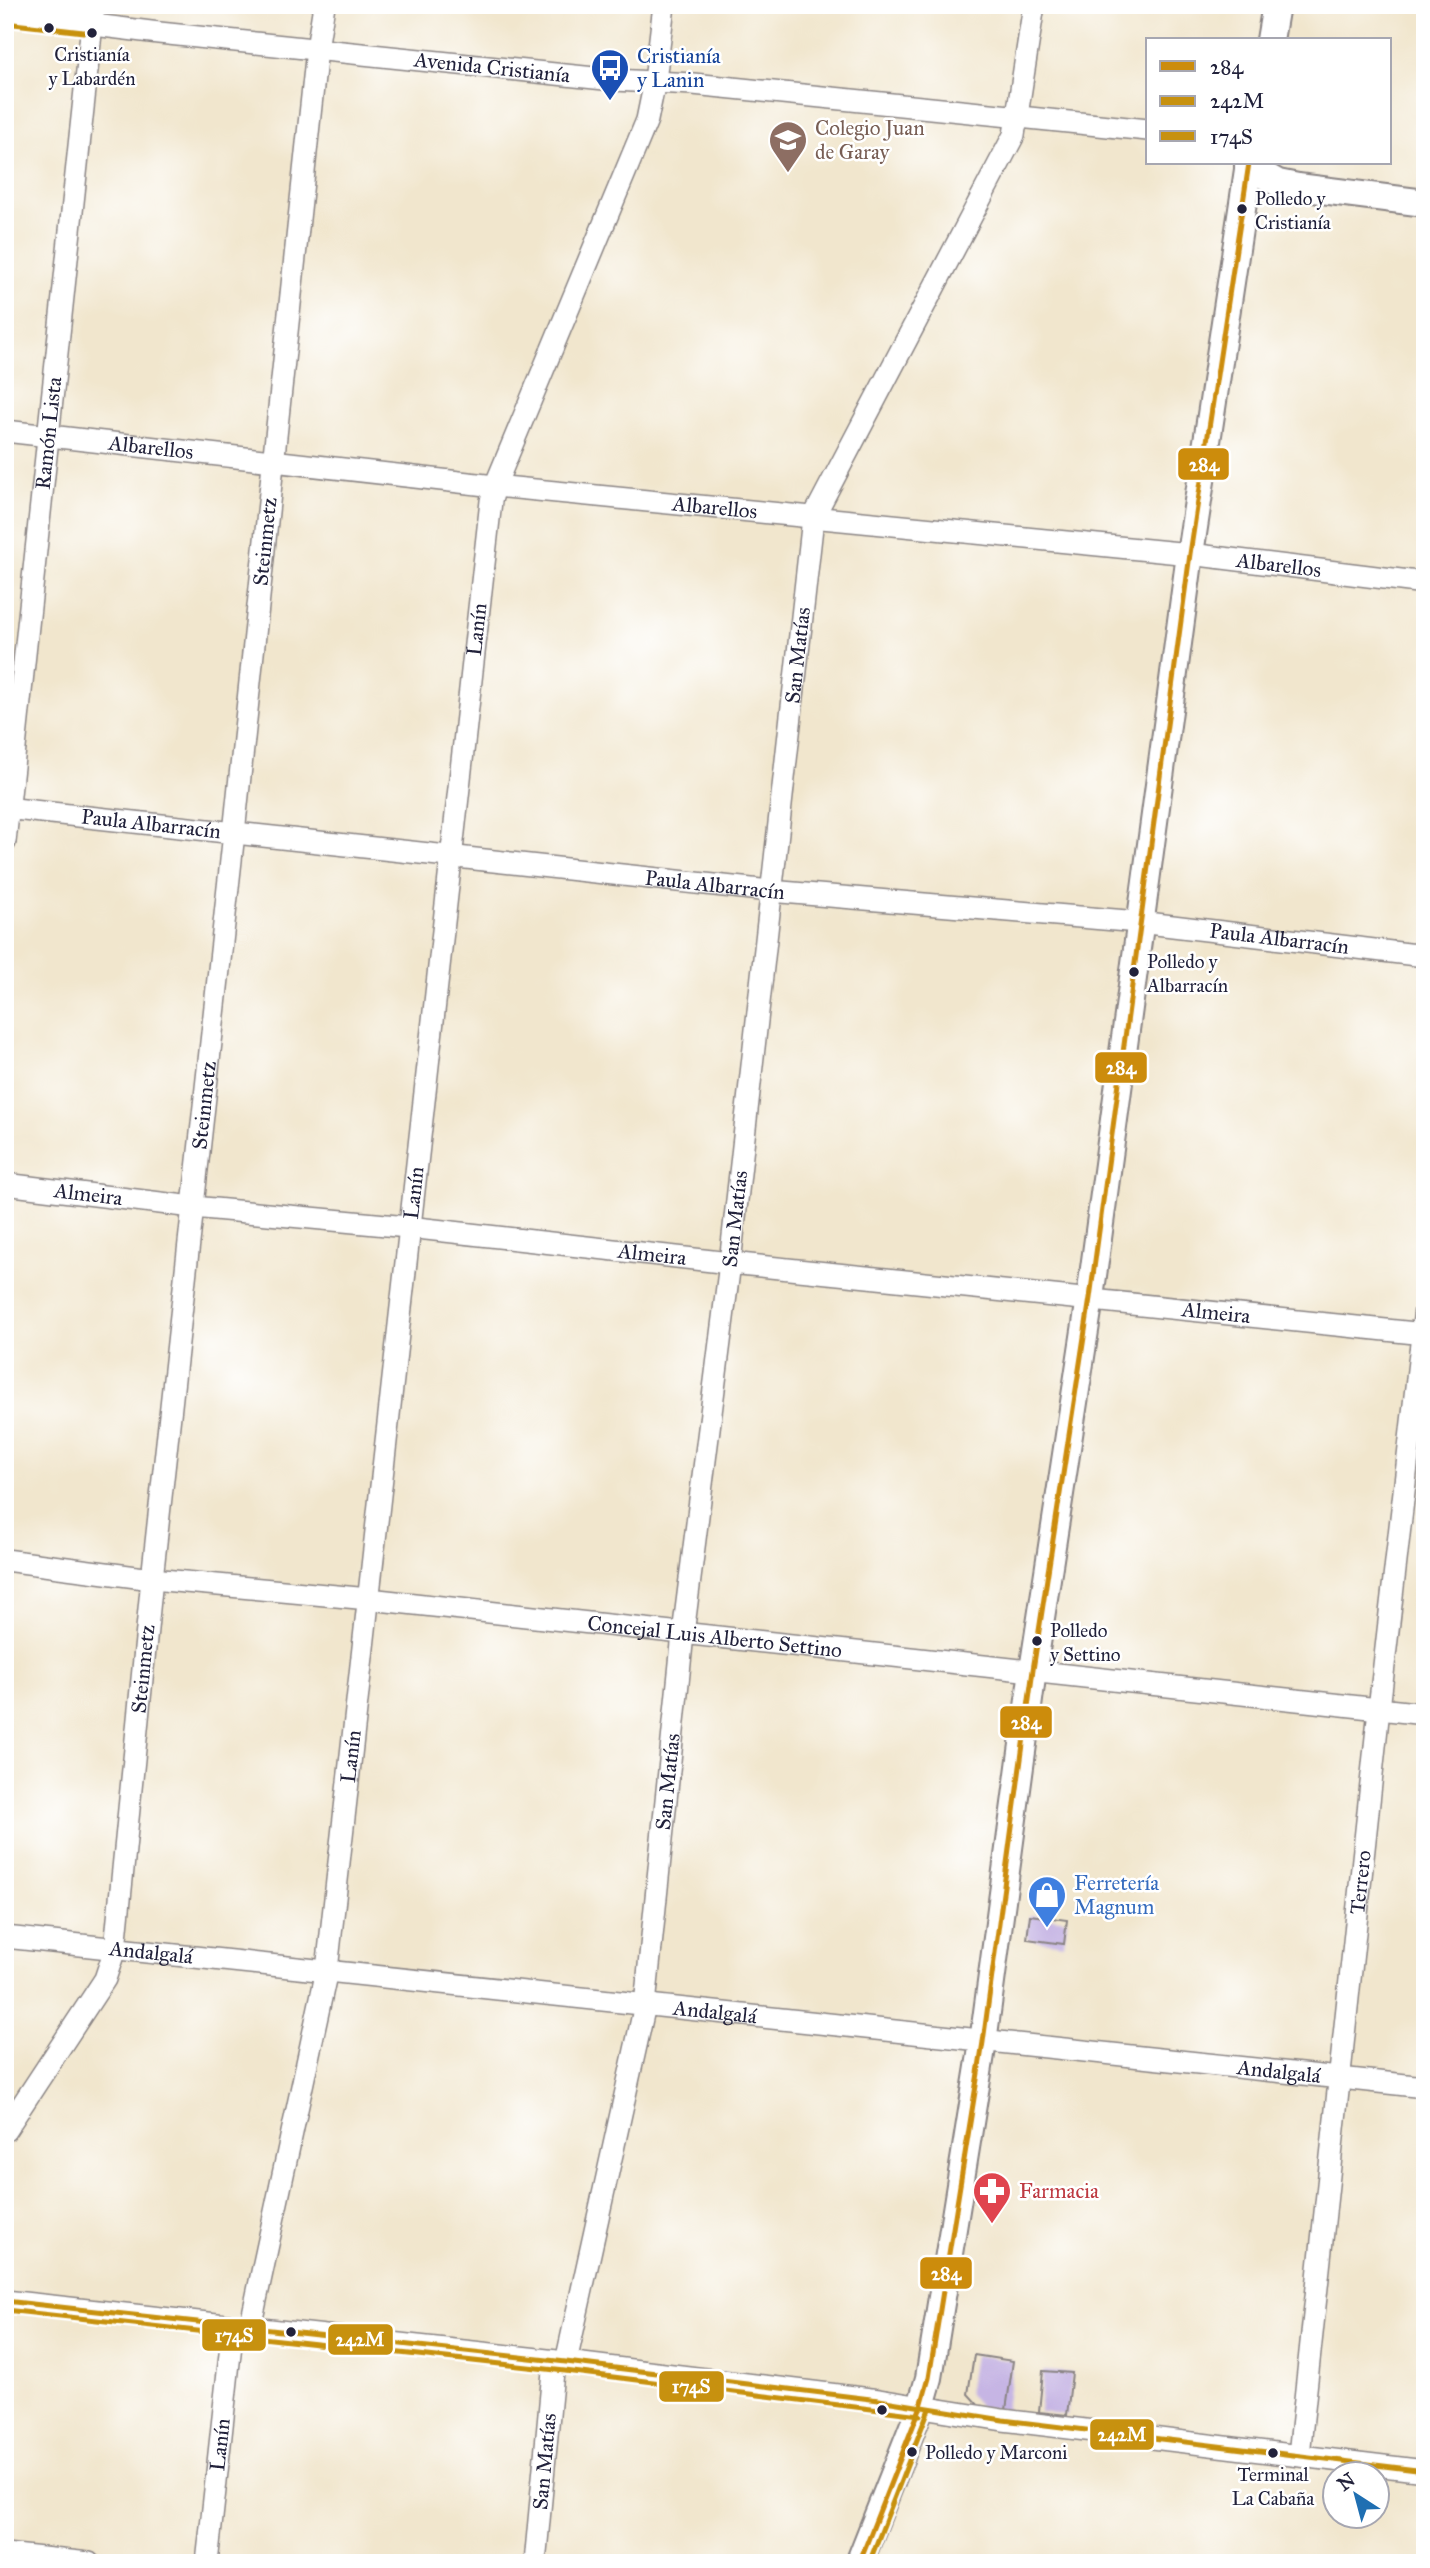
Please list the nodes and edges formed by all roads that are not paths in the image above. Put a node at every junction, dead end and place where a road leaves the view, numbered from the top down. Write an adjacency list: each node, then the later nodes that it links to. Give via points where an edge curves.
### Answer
1 (324, 5): 8 (street, Steinmetz)
2 (664, 5): 9 (street, Lanín)
3 (1034, 5): 10 (street, San Matías)
4 (1276, 5): 7 (main road)
5 (5, 14): 6 (street, Avenida Cristianía)
6 (94, 15): 8 (street, Avenida Cristianía, via 159,33); 15 (street, Ramón Lista)
7 (1270, 38)
8 (317, 49): 9 (street, Avenida Cristianía); 16 (street, Steinmetz)
9 (655, 81): 10 (street, Avenida Cristianía); 17 (street, Lanín, via 647,120)
10 (1018, 117): 11 (street, Avenida Cristianía); 18 (street, San Matías, via 1005,155)
11 (1146, 130)
12 (1247, 164): 13 (main road, via 1278,183); 19 (main road)
13 (1425, 203)
14 (5, 431): 15 (street, Albarellos)
15 (47, 435): 16 (street, Albarellos); 21 (street, Ramón Lista)
16 (273, 461): 17 (street, Albarellos); 22 (street, Steinmetz)
17 (495, 486): 18 (street, Albarellos); 24 (street, Lanín)
18 (813, 518): 19 (street, Albarellos); 25 (street, San Matías)
19 (1190, 554): 20 (street, Albarellos); 26 (main road)
20 (1425, 583)
21 (7, 808): 22 (street, Paula Albarracín); 23 (street, Ramón Lista)
22 (234, 833): 24 (street, Paula Albarracín); 29 (street, Steinmetz)
23 (5, 842)
24 (451, 855): 25 (street, Paula Albarracín); 30 (street, Lanín)
25 (770, 891): 26 (street, Paula Albarracín); 31 (street, San Matías)
26 (1139, 922): 27 (street, Paula Albarracín); 32 (main road)
27 (1425, 956)
28 (5, 1184): 29 (street, Almeira)
29 (193, 1207): 30 (street, Almeira); 36 (street, Steinmetz)
30 (408, 1227): 31 (street, Almeira); 37 (street, Lanín)
31 (730, 1263): 32 (street, Almeira); 38 (street, San Matías)
32 (1090, 1298): 34 (street, Almeira); 39 (main road)
33 (1425, 1309): 34 (street, Terrero)
34 (1424, 1334): 40 (street, Terrero)
35 (5, 1560): 36 (street, Concejal Luis Alberto Settino)
36 (152, 1579): 37 (street, Concejal Luis Alberto Settino); 43 (street, Steinmetz)
37 (369, 1599): 38 (street, Concejal Luis Alberto Settino); 44 (street, Lanín)
38 (683, 1634): 39 (street, Concejal Luis Alberto Settino); 45 (street, San Matías)
39 (1033, 1670): 40 (street, Concejal Luis Alberto Settino); 46 (main road)
40 (1378, 1709): 41 (street, Concejal Luis Alberto Settino); 47 (street, Terrero)
41 (1425, 1714)
42 (5, 1937): 43 (street, Andalgalá)
43 (115, 1949): 44 (street, Andalgalá); 49 (street, Steinmetz, via 105,1979)
44 (327, 1970): 45 (street, Andalgalá); 51 (street, Lanín)
45 (645, 2005): 46 (street, Andalgalá); 52 (street, San Matías)
46 (983, 2042): 47 (street, Andalgalá); 53 (main road)
47 (1338, 2076): 48 (street, Andalgalá); 54 (street, Terrero)
48 (1425, 2087)
49 (5, 2130)
50 (5, 2301): 51 (street)
51 (242, 2327): 52 (street); 58 (street, Lanín)
52 (560, 2362): 53 (street); 59 (street, San Matías)
53 (921, 2406): 54 (street); 60 (main road)
54 (1299, 2455): 55 (street)
55 (1425, 2471)
56 (5, 2554): 57 (street)
57 (89, 2563)
58 (207, 2563)
59 (535, 2563)
60 (859, 2563)

